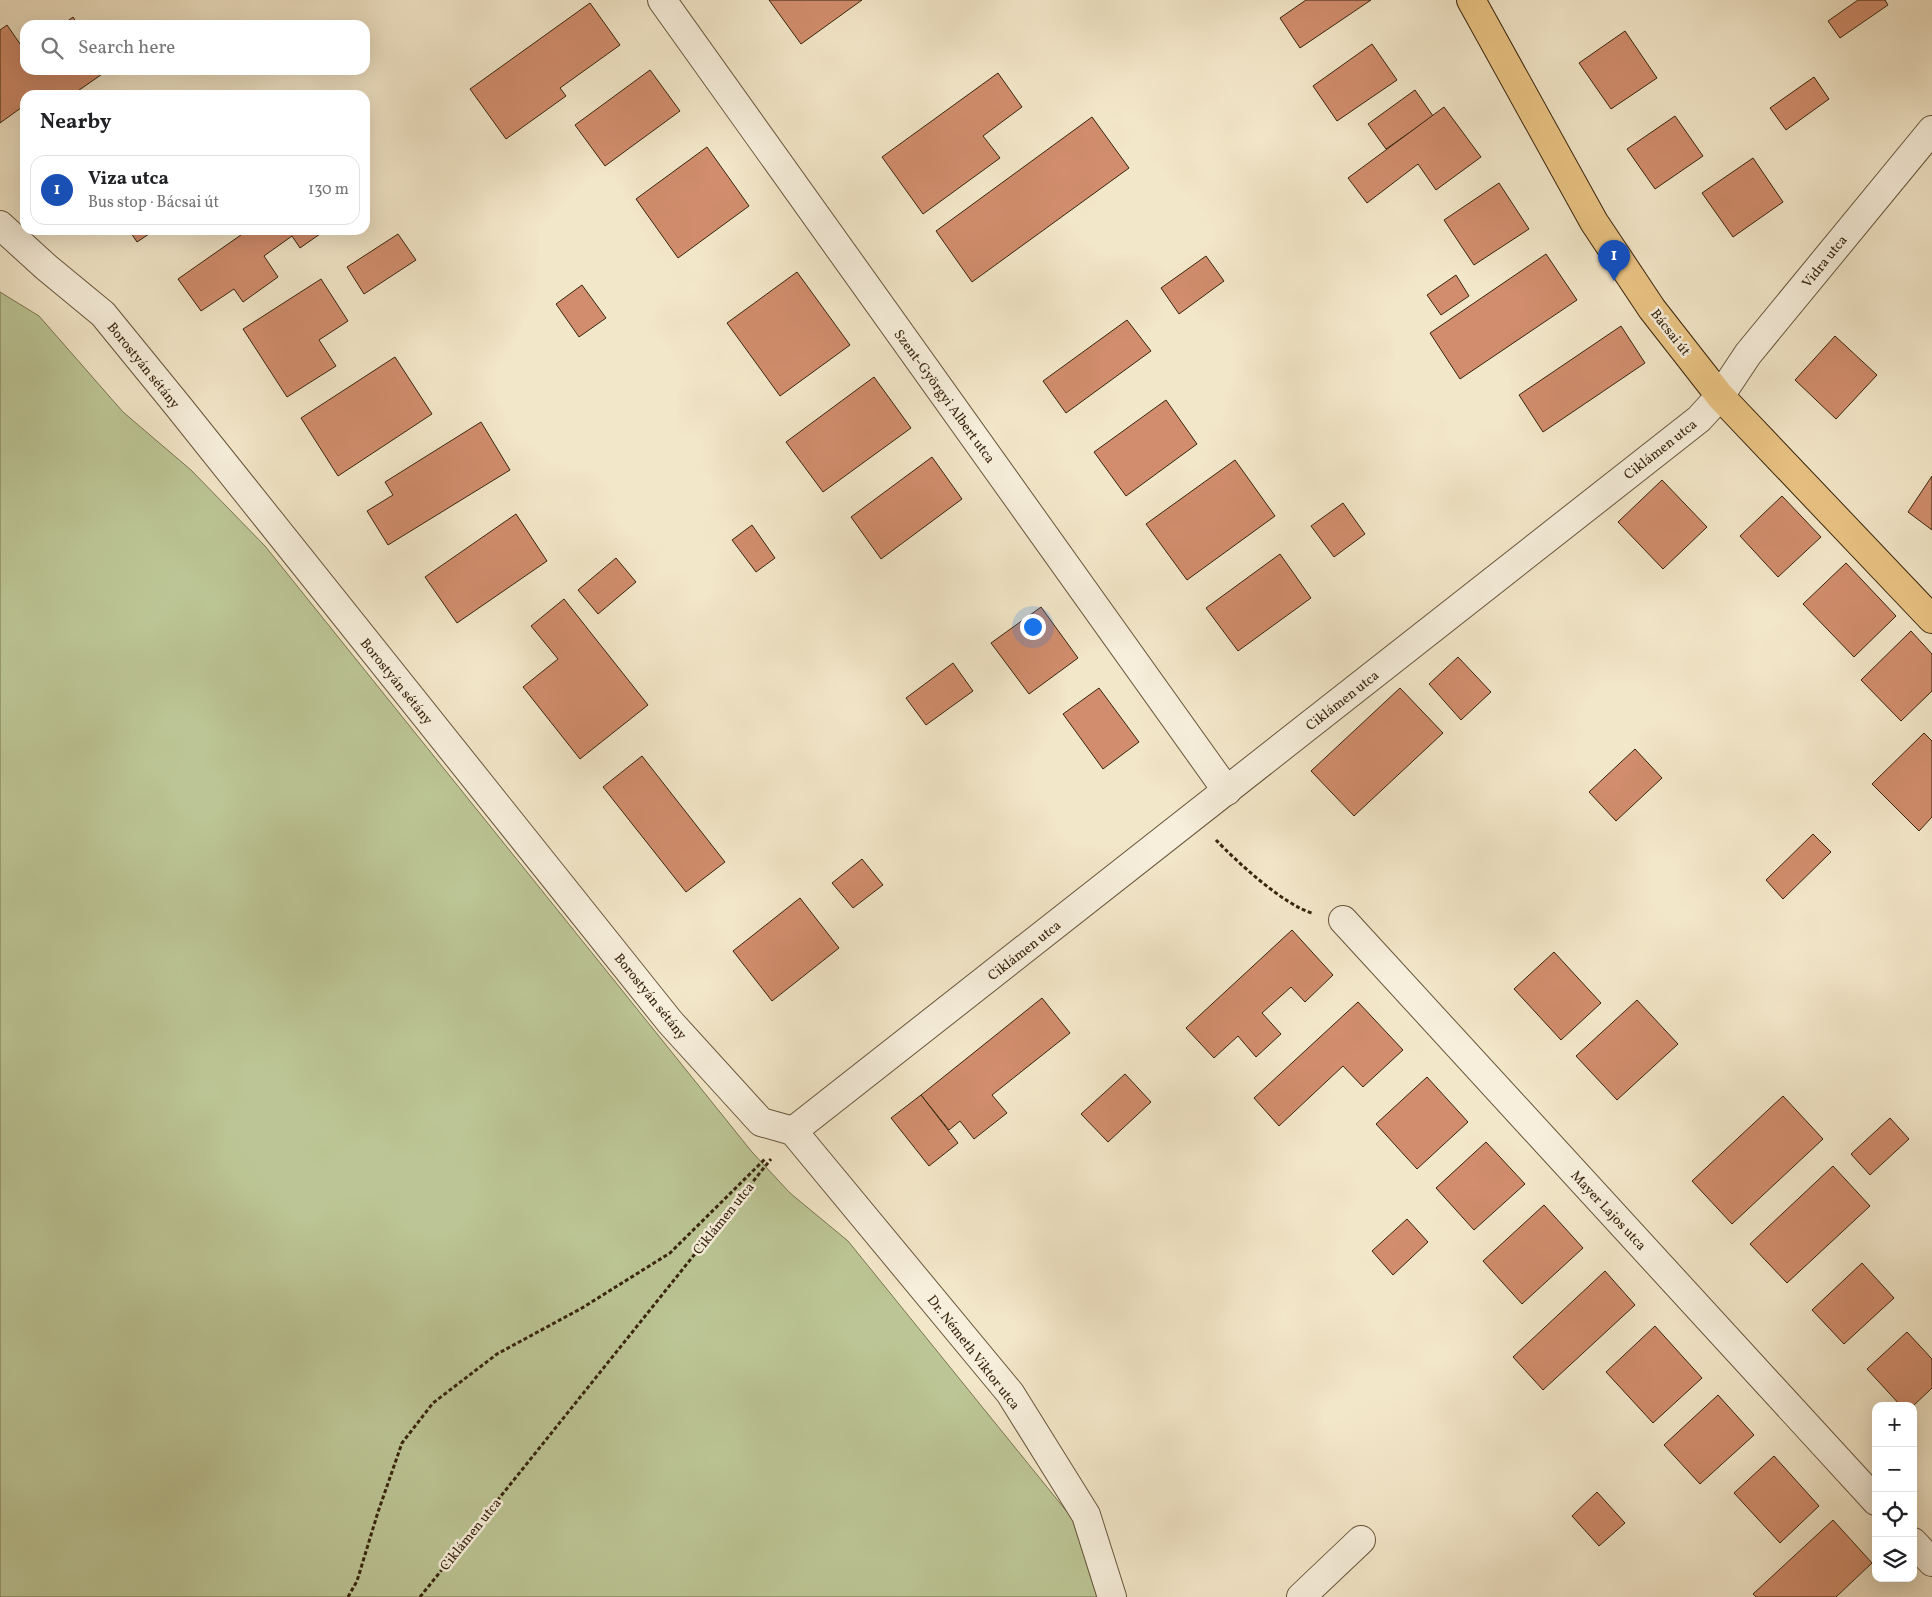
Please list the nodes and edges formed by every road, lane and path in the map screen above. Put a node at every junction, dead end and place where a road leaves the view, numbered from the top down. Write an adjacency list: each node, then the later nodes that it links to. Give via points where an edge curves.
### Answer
1 (662, 0): 7 (street, Szent-Györgyi Albert utca)
2 (1471, 0): 5 (main road, Bácsai út, via 1594,222 1652,309)
3 (1932, 130): 5 (street, Vidra utca, via 1748,354)
4 (0, 225): 10 (street, Borostyán sétány, via 103,314 670,1022 761,1122)
5 (1720, 396): 6 (main road, Bácsai út); 7 (street, Ciklámen utca, via 1699,419)
6 (1932, 619)
7 (1227, 791): 8 (street, Ciklámen utca)
8 (1194, 817): 9 (path, via 1264,884 1301,910); 10 (street, Ciklámen utca)
9 (1343, 920): 11 (street, Mayer Lajos utca)
10 (793, 1131): 15 (path, via 670,1253 582,1308 497,1354 432,1403 402,1443 357,1581); 16 (path, Ciklámen utca); 17 (street, Dr. Németh Viktor utca, via 1010,1393 1086,1515)
11 (1872, 1497)
12 (1361, 1540): 18 (street)
13 (1917, 1546): 14 (street)
14 (1932, 1562)
15 (348, 1597)
16 (420, 1597)
17 (1112, 1597)
18 (1301, 1597)

